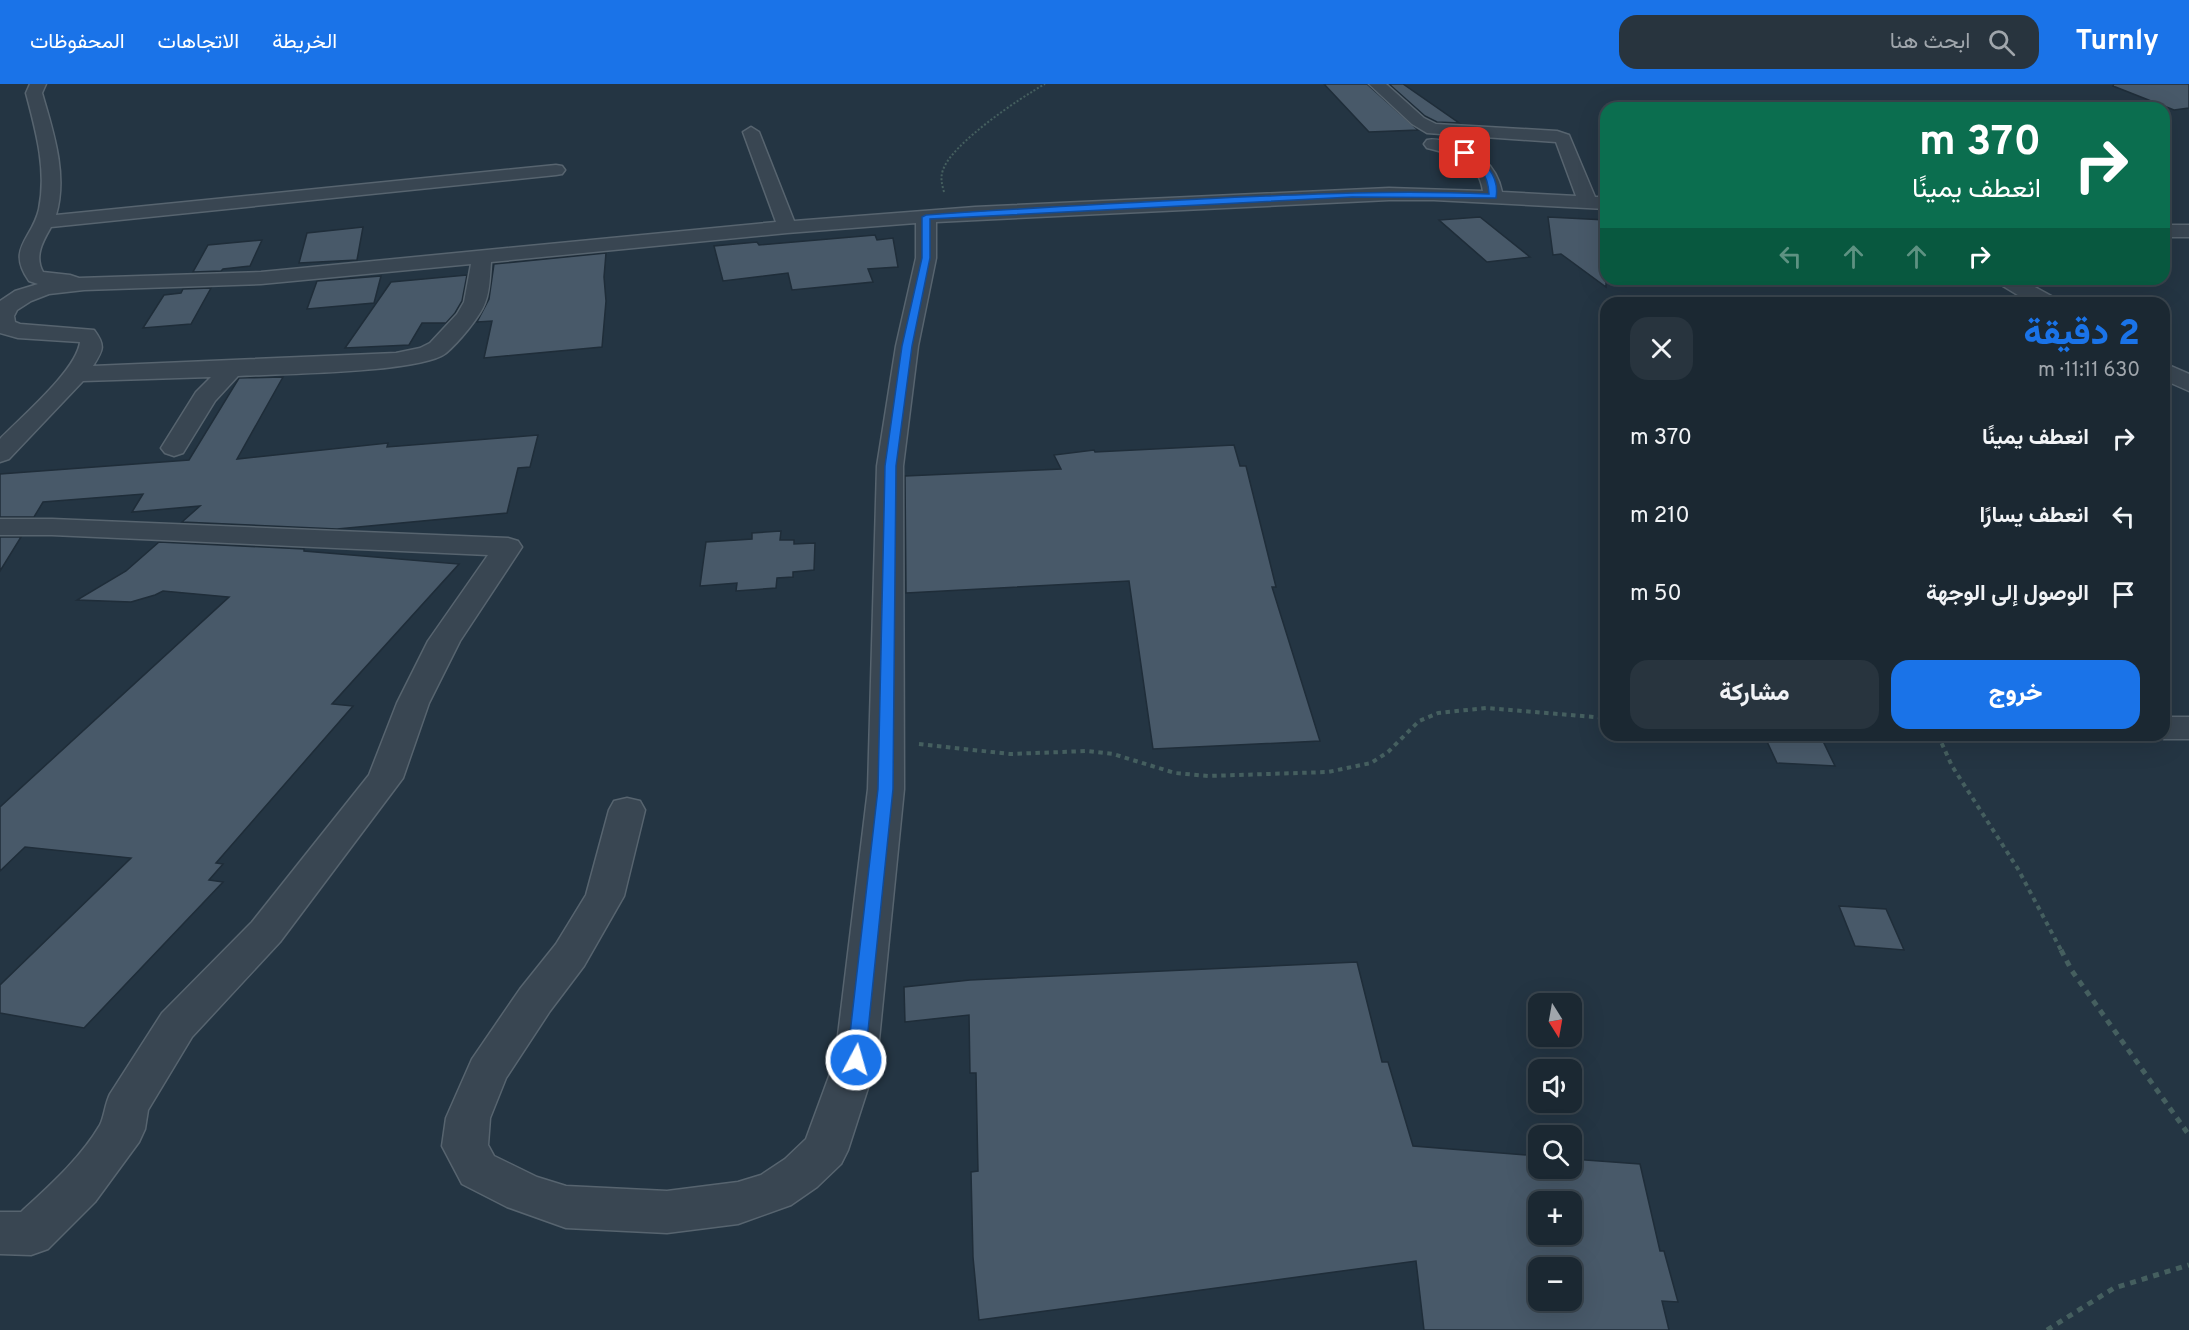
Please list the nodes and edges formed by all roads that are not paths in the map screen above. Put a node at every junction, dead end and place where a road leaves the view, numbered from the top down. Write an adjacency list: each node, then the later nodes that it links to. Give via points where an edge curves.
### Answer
1 (38, 84): 9 (street, via 34,93 51,171 52,192)
2 (1377, 84): 7 (street, via 1418,121 1434,129 1563,139)
3 (751, 132): 10 (street)
4 (1433, 144): 6 (street, via 1465,153 1482,163 1492,182)
5 (556, 170): 9 (street)
6 (1493, 196): 7 (street); 8 (street, via 1361,194)
7 (1597, 202)
8 (926, 217): 10 (street); 27 (street, via 926,258 907,346 890,466 886,789 856,1060 825,1150 775,1191 738,1203 667,1212 567,1207 524,1193 478,1170 465,1146 468,1118 487,1071 570,955 605,896)
9 (45, 222): 14 (street, via 28,254 31,271 42,279)
10 (787, 227): 13 (street)
11 (2170, 231): 12 (street)
12 (2189, 231)
13 (482, 256): 14 (street, via 261,278); 18 (street, via 475,302 438,348 427,354 396,360)
14 (84, 284): 16 (street)
15 (2016, 285): 17 (street)
16 (11, 297): 20 (street, via 2,321 8,328 90,338 90,353)
17 (2036, 297)
18 (231, 369): 20 (street); 22 (street, via 205,398)
19 (2170, 373): 21 (street)
20 (75, 374): 23 (street)
21 (2189, 384)
22 (174, 448)
23 (0, 454)
24 (0, 527): 28 (street, via 508,547 444,641 412,704 385,778 266,932 177,1025 126,1107 123,1129 80,1188 31,1234)
25 (2170, 728): 26 (street)
26 (2189, 728)
27 (627, 810)
28 (0, 1233)

